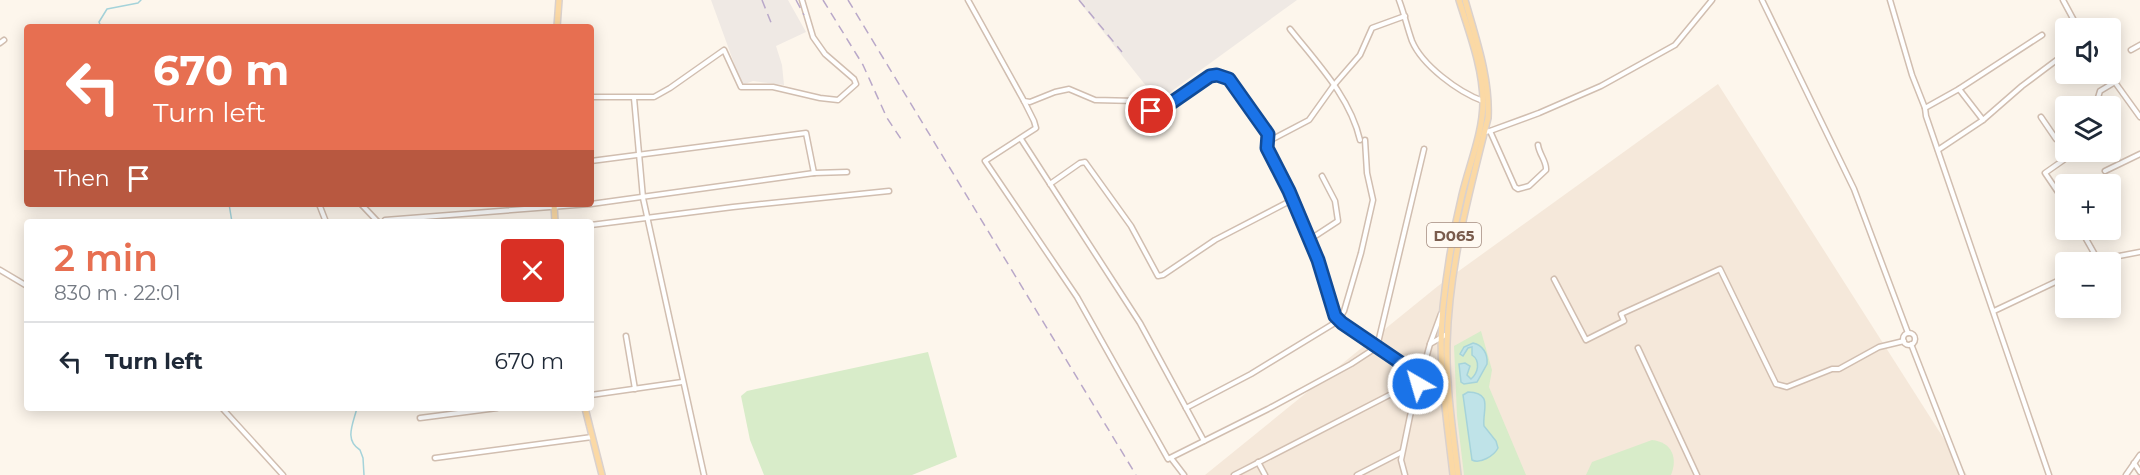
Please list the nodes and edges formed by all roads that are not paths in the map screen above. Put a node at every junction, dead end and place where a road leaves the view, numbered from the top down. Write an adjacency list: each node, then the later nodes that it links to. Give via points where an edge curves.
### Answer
1 (558, 0): 14 (main road)
2 (802, 0): 26 (street, via 813,37 825,54 854,79 855,84 838,100 773,87 741,87 724,50 654,97)
3 (968, 0): 27 (street)
4 (1399, 0): 12 (street)
5 (1459, 0): 28 (main road, D065, via 1478,66)
6 (1466, 0): 33 (main road, D065, via 1488,88)
7 (1712, 0): 33 (street, via 1675,45 1664,52 1601,86)
8 (1762, 0): 70 (street, via 1854,189)
9 (1897, 0): 11 (street)
10 (2063, 0): 13 (street)
11 (1891, 2): 29 (street)
12 (1406, 16): 22 (street, via 1372,28 1360,55); 28 (street, via 1412,40 1424,61 1466,94)
13 (2073, 18)
14 (557, 24)
15 (1290, 29): 22 (street)
16 (2042, 35): 23 (street)
17 (2140, 45): 18 (street)
18 (2131, 50)
19 (2055, 61): 32 (street)
20 (2112, 84): 24 (street)
21 (2116, 84): 31 (street)
22 (1334, 85): 36 (street, via 1310,120); 69 (street, via 1362,140 1373,200 1361,253)
23 (1959, 89): 29 (street); 32 (street)
24 (2099, 96)
25 (594, 97): 26 (street)
26 (634, 98): 41 (street)
27 (1024, 101): 35 (street, via 1036,128); 36 (street, via 1069,89 1095,100 1136,101 1158,112 1210,76 1223,75 1249,105)
28 (1483, 101): 33 (main road, D065)
29 (1925, 108): 39 (street)
30 (2041, 117): 34 (street)
31 (2140, 117)
32 (1983, 120): 39 (street)
33 (1484, 131): 37 (street, via 1518,189 1529,186 1546,170); 67 (main road, D065, via 1453,240); 71 (main road, D065, via 1457,241)
34 (2055, 137)
35 (1021, 139): 48 (street); 94 (street, via 985,161 1077,297 1166,458)
36 (1269, 141): 52 (street, via 1267,148)
37 (1538, 145)
38 (1424, 149): 77 (street)
39 (1938, 150): 68 (street)
40 (2140, 154): 44 (street)
41 (640, 156): 42 (street); 46 (street, via 807,133); 51 (street)
42 (594, 161)
43 (2060, 162): 49 (street, via 2045,172)
44 (2105, 171)
45 (846, 172): 46 (street)
46 (814, 173): 51 (street)
47 (1322, 176): 60 (street, via 1335,201 1338,221)
48 (1050, 184): 52 (street, via 1085,162 1131,226 1158,276 1215,240); 84 (street, via 1140,323)
49 (2055, 187)
50 (889, 191): 56 (street)
51 (643, 198): 53 (street); 56 (street)
52 (1292, 200): 60 (street)
53 (594, 204)
54 (364, 207): 57 (street)
55 (542, 207): 58 (street)
56 (648, 218): 59 (street); 80 (street)
57 (375, 219)
58 (397, 219)
59 (594, 225)
60 (1309, 240): 69 (street)
61 (2140, 252): 62 (street)
62 (2121, 256)
63 (0, 270): 66 (street)
64 (1554, 279): 74 (street, via 1586,340 1624,321 1621,314 1720,269 1776,384 1787,387 1839,369 1879,347)
65 (2055, 282): 68 (street)
66 (24, 284)
67 (1443, 308): 73 (main road, D065); 75 (street)
68 (1994, 311): 110 (street)
69 (1338, 321): 77 (street); 84 (street)
70 (1908, 333): 74 (street); 76 (street, via 1915,338)
71 (1447, 334): 73 (street); 107 (main road, D065, via 1448,389)
72 (626, 336): 82 (street)
73 (1441, 337): 75 (street); 106 (main road, D065)
74 (1904, 341): 76 (street)
75 (1430, 344): 79 (street)
76 (1911, 344): 109 (street)
77 (1377, 347): 79 (street); 90 (street)
78 (1638, 348): 108 (street)
79 (1420, 376): 81 (street)
80 (682, 382): 82 (street); 100 (street)
81 (1418, 384): 91 (street); 95 (street)
82 (634, 389): 83 (street)
83 (594, 395)
84 (1186, 408): 90 (street)
85 (225, 411): 98 (street)
86 (474, 411): 88 (street)
87 (586, 411): 89 (main road)
88 (420, 418)
89 (592, 437): 93 (street); 99 (main road)
90 (1204, 441): 94 (street)
91 (1403, 452): 104 (street); 105 (street)
92 (2140, 455): 96 (street)
93 (435, 458)
94 (1171, 458): 101 (street)
95 (1258, 462): 102 (street); 103 (street)
96 (2134, 463): 97 (street); 111 (street)
97 (2140, 472)
98 (283, 475)
99 (602, 475)
100 (704, 475)
101 (1184, 475)
102 (1234, 475)
103 (1265, 475)
104 (1357, 475)
105 (1404, 475)
106 (1453, 475)
107 (1458, 475)
108 (1697, 475)
109 (1962, 475)
110 (2049, 475)
111 (2126, 475)

